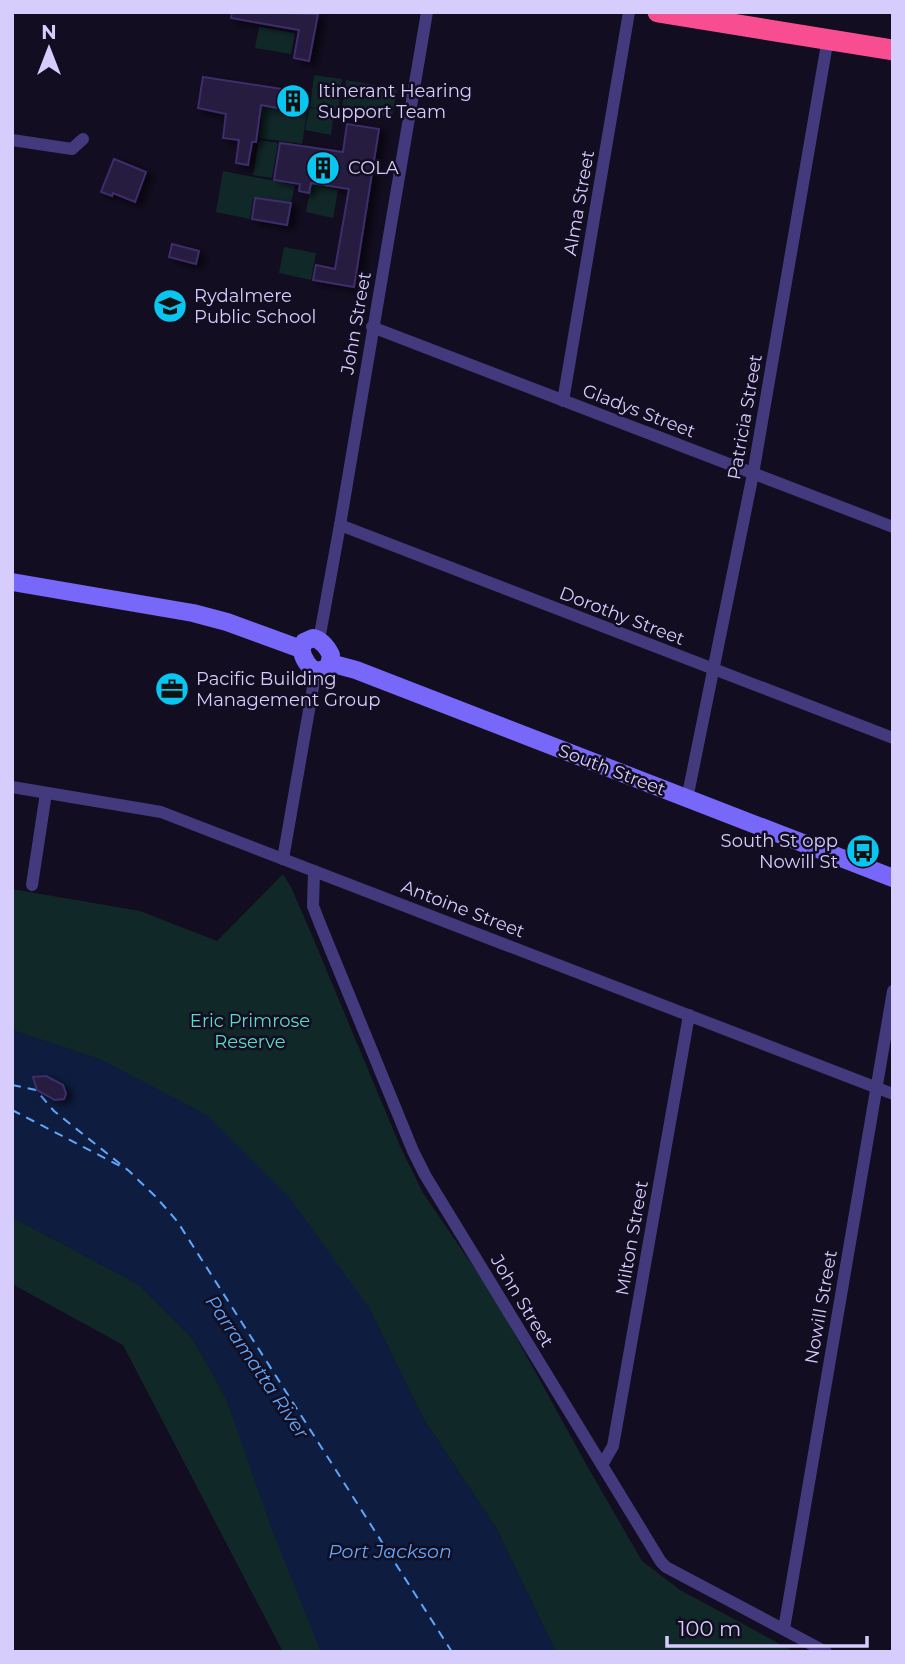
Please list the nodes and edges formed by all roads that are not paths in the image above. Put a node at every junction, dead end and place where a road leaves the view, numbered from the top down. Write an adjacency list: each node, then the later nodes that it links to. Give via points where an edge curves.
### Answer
1 (427, 12): 10 (street, John Street)
2 (629, 12): 11 (street, Alma Street)
3 (658, 12): 6 (highway)
4 (752, 12): 5 (highway)
5 (893, 37)
6 (828, 38): 7 (highway); 12 (street, Patricia Street)
7 (893, 50)
8 (83, 139): 9 (street, via 72,149)
9 (12, 140)
10 (372, 327): 11 (street, Gladys Street); 13 (street, John Street)
11 (564, 401): 12 (street, Gladys Street)
12 (753, 474): 14 (street, Gladys Street); 19 (street, Patricia Street)
13 (340, 525): 16 (street, John Street); 19 (street, Dorothy Street)
14 (893, 527)
15 (12, 582): 17 (street, via 193,613)
16 (318, 640): 17 (street, via 307,640); 18 (street, via 331,655)
17 (301, 649): 18 (street, via 309,666)
18 (323, 667): 23 (street, South Street, via 356,670); 24 (street)
19 (713, 670): 20 (street, Dorothy Street); 23 (street, Patricia Street)
20 (893, 738)
21 (12, 787): 22 (street, Antoine Street)
22 (46, 793): 24 (street, Antoine Street, via 161,812); 27 (street)
23 (687, 799): 26 (street, South Street)
24 (283, 859): 25 (street, Antoine Street)
25 (314, 871): 29 (street, Antoine Street); 32 (street, John Street, via 316,915 412,1152)
26 (893, 878)
27 (32, 886)
28 (893, 991): 30 (street, Nowill Street)
29 (689, 1015): 30 (street, Antoine Street); 32 (street, Milton Street, via 613,1446)
30 (876, 1088): 31 (street, Antoine Street); 33 (street, Nowill Street)
31 (893, 1094)
32 (602, 1465): 33 (street, John Street, via 666,1567)
33 (784, 1629): 34 (street, John Street)
34 (826, 1652)

